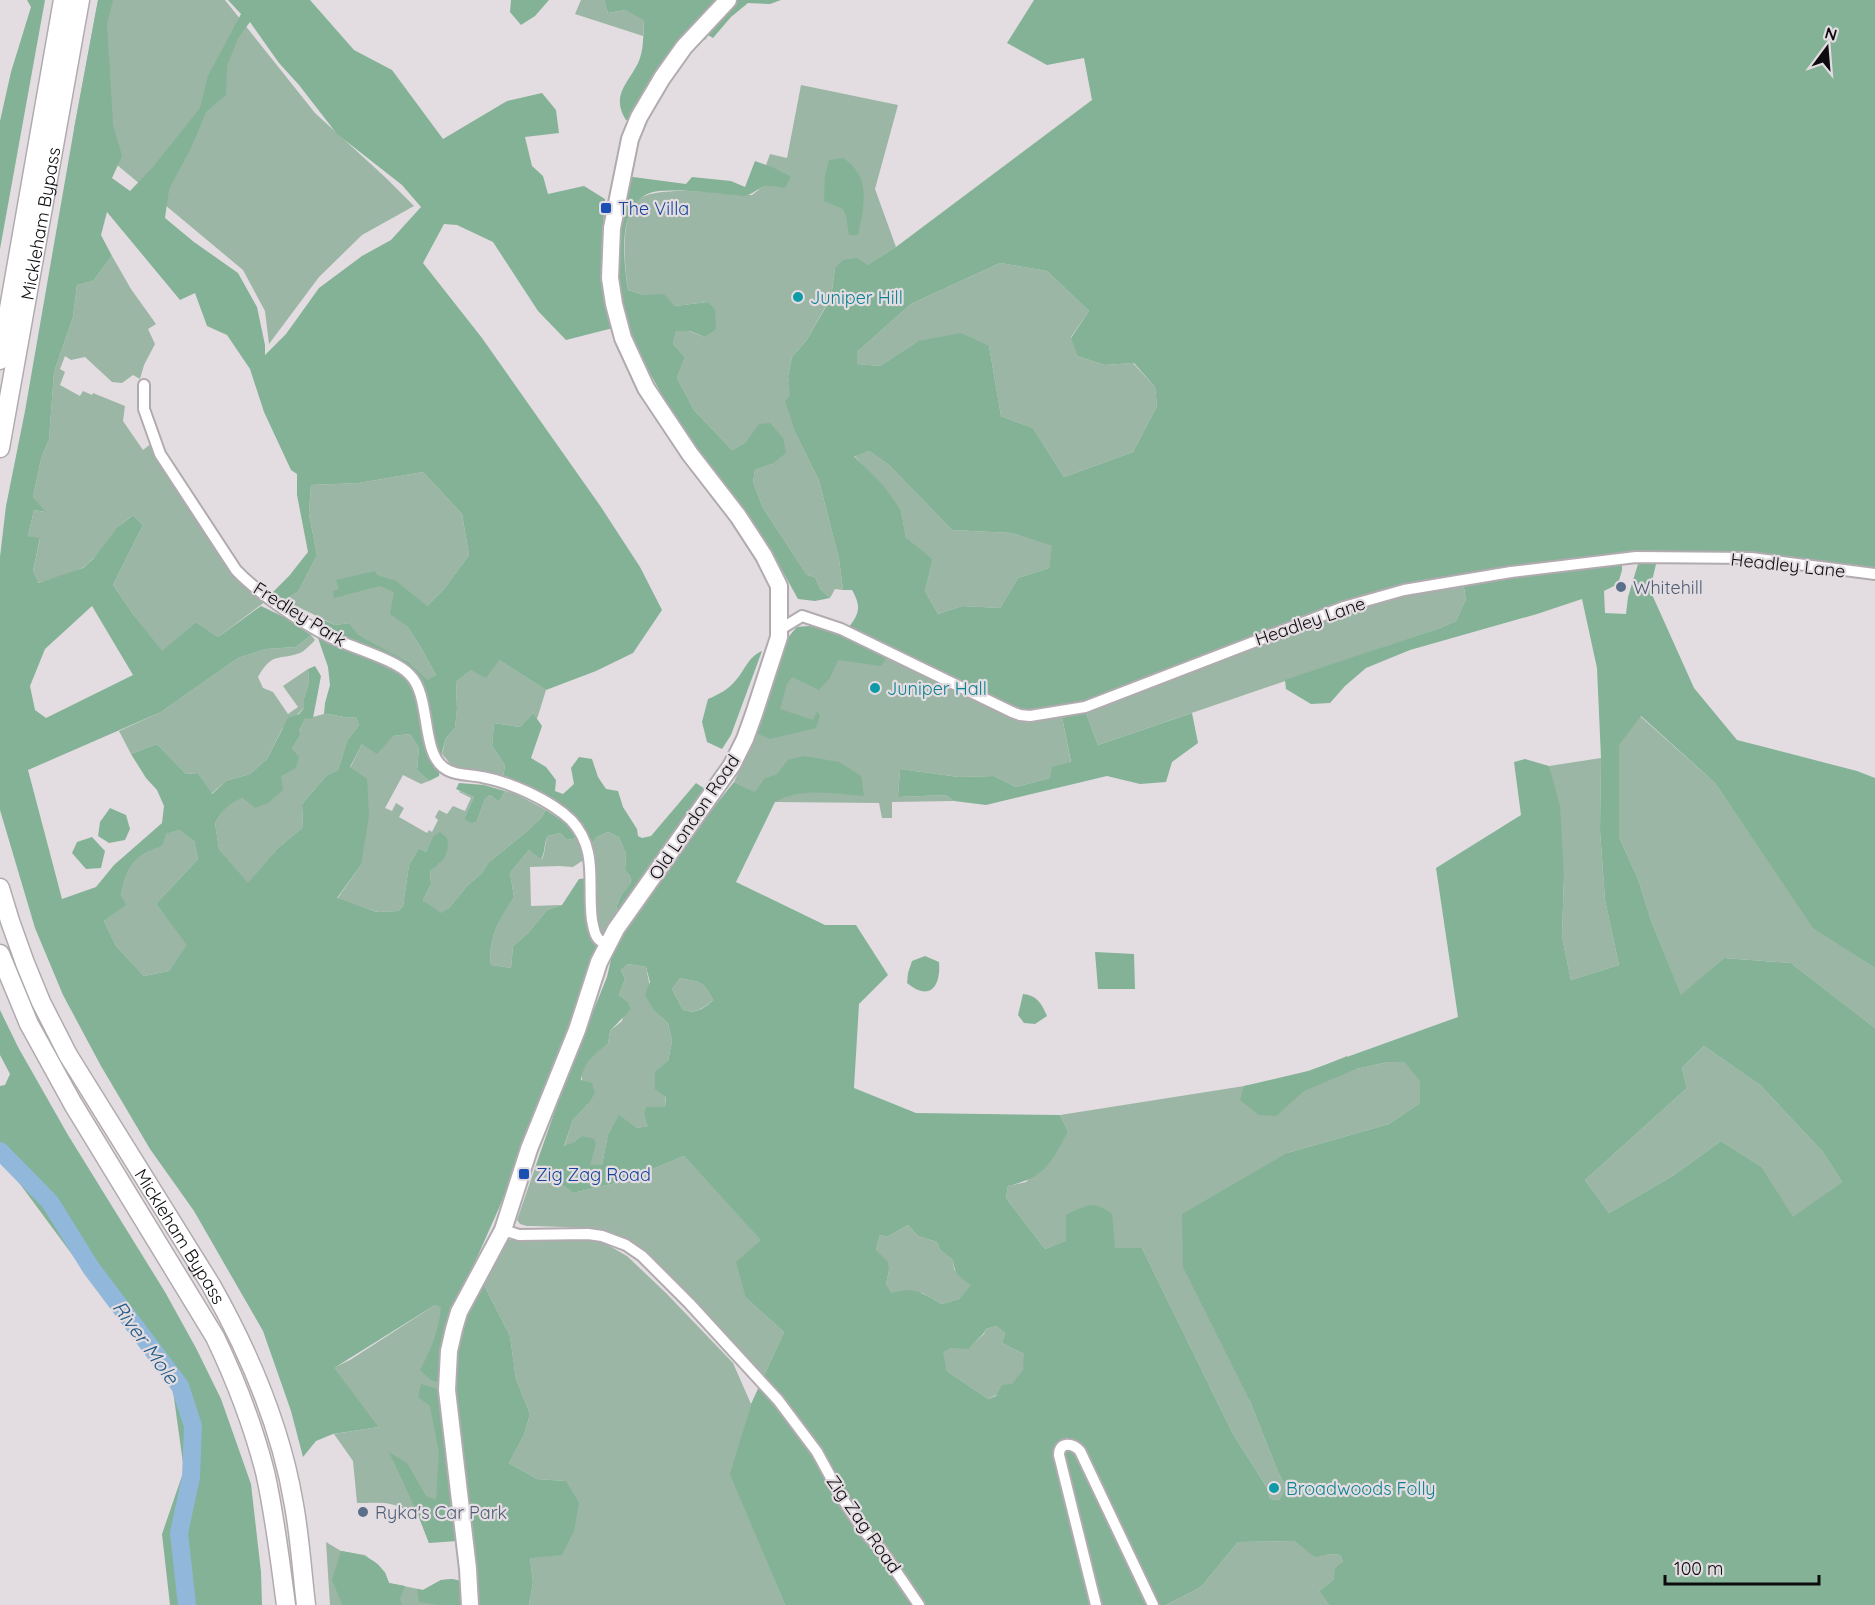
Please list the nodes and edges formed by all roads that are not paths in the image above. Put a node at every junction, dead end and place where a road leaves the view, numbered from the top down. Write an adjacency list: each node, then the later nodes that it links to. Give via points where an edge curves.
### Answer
1 (63, 0): 4 (highway, Mickleham Bypass)
2 (80, 0): 6 (highway, Mickleham Bypass)
3 (728, 0): 8 (main road, Old London Road, via 684,47 630,138 612,228 610,278 623,338 646,388 764,556 778,586)
4 (0, 360)
5 (144, 385): 10 (street, Fredley Park, via 144,409 160,454 241,576 327,636 409,673 418,689 431,751 443,767 510,785 547,802 575,825 590,860 594,927 597,937)
6 (0, 448)
7 (1875, 574): 8 (street, Headley Lane, via 1751,558 1636,557 1511,572 1404,590 1344,607 1085,707 1030,716 1012,712 841,629 802,616)
8 (779, 630): 10 (main road, Old London Road, via 754,714 732,765)
9 (0, 888): 14 (highway, Mickleham Bypass, via 25,963 68,1054 211,1285 259,1381 278,1437 294,1505)
10 (608, 945): 12 (main road, Old London Road, via 529,1149)
11 (0, 954): 13 (highway, Mickleham Bypass, via 29,1024 73,1104 230,1368 265,1472)
12 (503, 1230): 15 (main road, Old London Road, via 459,1312 447,1370); 16 (street, Zig Zag Road, via 519,1235 602,1236 642,1256 778,1400 807,1438 864,1531)
13 (286, 1605)
14 (306, 1605)
15 (470, 1605)
16 (919, 1605)
17 (1096, 1605): 18 (street, via 1059,1455 1061,1447 1068,1444 1080,1451)
18 (1153, 1605)

